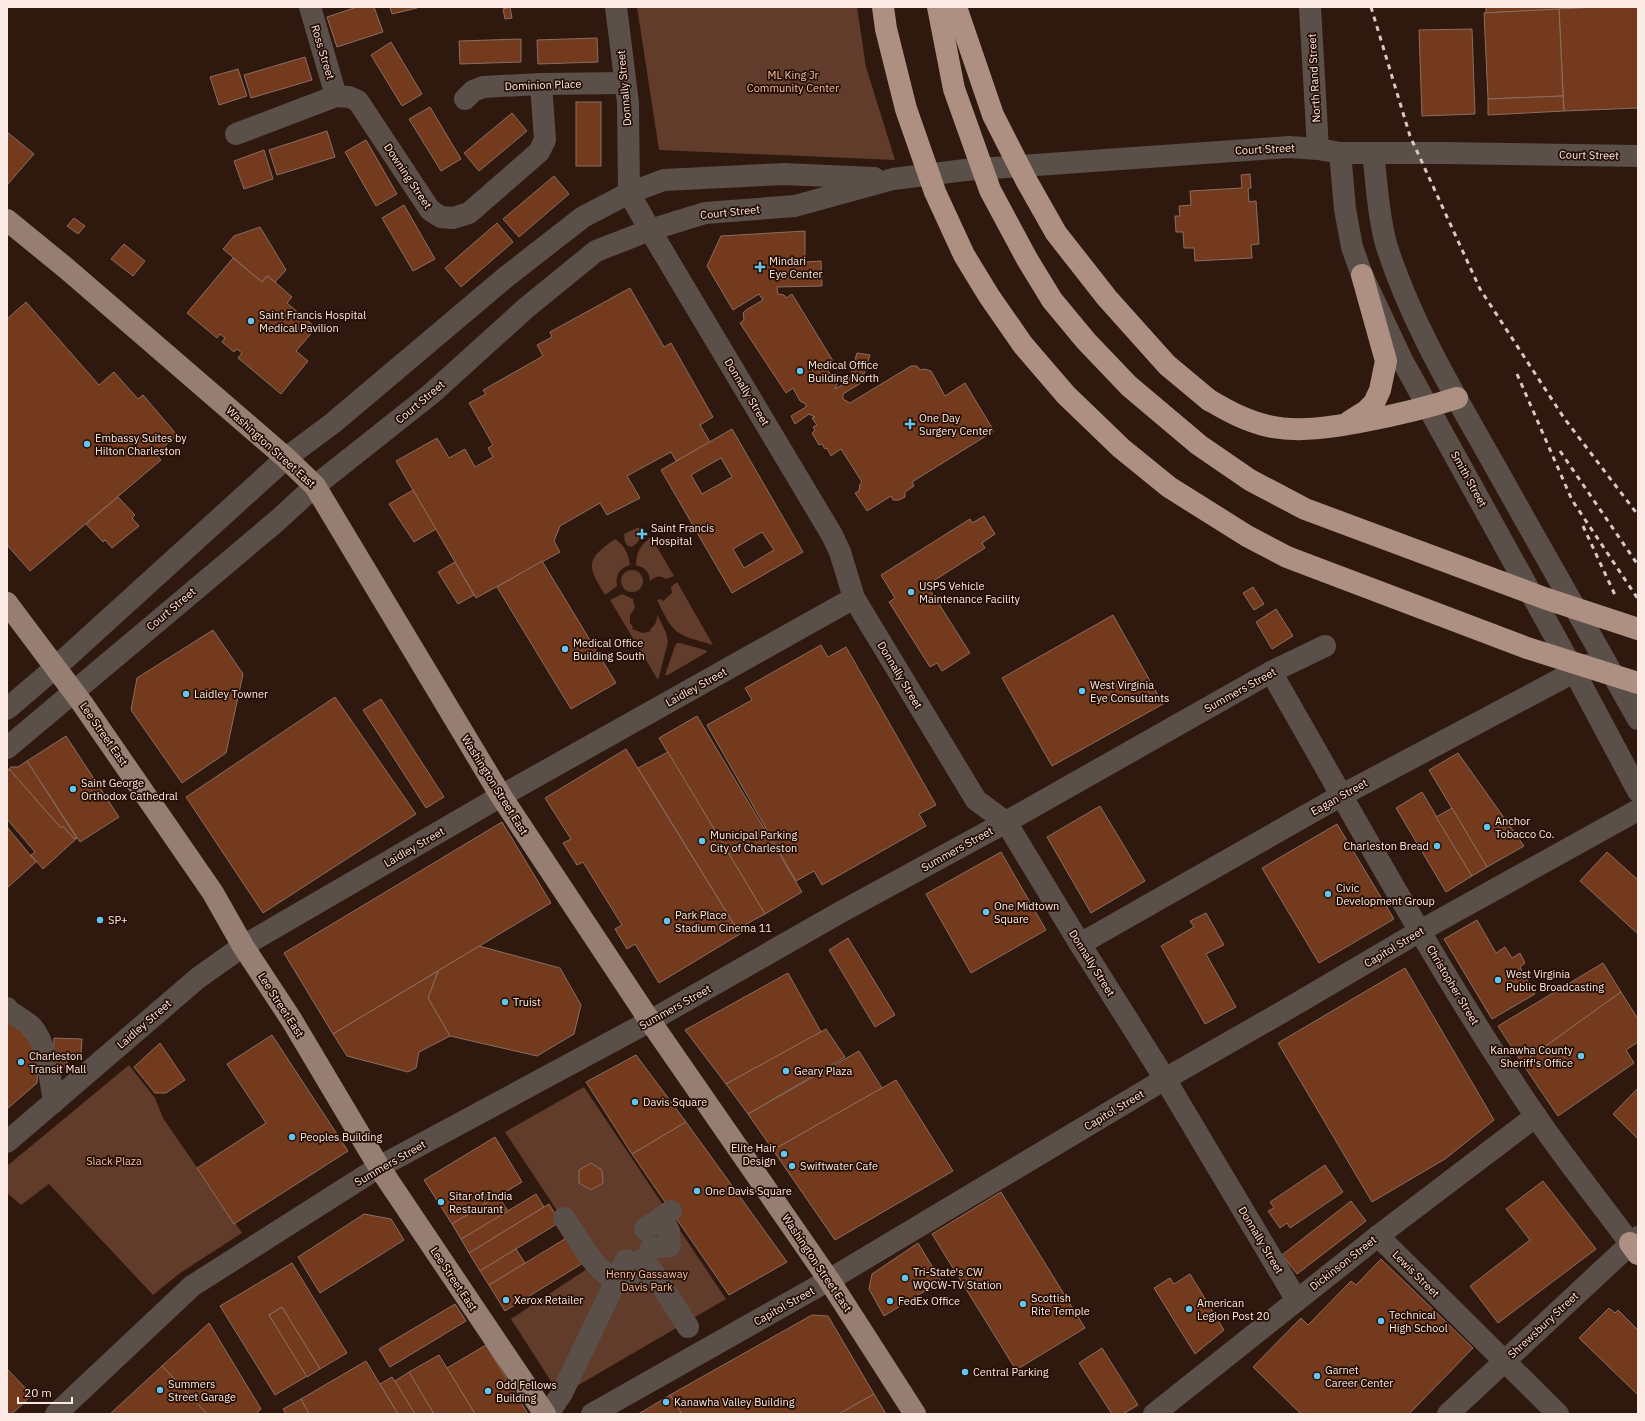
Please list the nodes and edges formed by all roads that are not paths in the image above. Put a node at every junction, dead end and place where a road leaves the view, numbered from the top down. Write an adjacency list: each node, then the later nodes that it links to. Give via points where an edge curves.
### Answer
1 (310, 7): 9 (street, Ross Street)
2 (616, 7): 7 (street, Donnally Street)
3 (883, 7): 34 (highway, bridge, via 906,108 935,192 964,255 1024,345 1066,394 1121,448 1187,498 1287,557 1527,648)
4 (938, 7): 28 (highway, bridge, via 954,89 990,190 1052,300 1086,341 1129,386 1199,445 1250,480 1305,510 1544,598)
5 (956, 7): 23 (highway, bridge, via 993,115 1056,233 1107,298 1162,359 1209,400 1243,418 1268,426 1295,429)
6 (1310, 7): 12 (street, North Rand Street)
7 (625, 83): 8 (street, Dominion Place); 17 (street, Donnally Street, via 628,103)
8 (541, 84): 9 (street, Downing Street, via 545,140 539,152 469,213 453,218 441,217 430,210 358,101 350,97); 10 (street, Dominion Place, via 483,87)
9 (336, 96): 11 (street)
10 (465, 98)
11 (236, 134)
12 (1318, 149): 13 (street, Court Street); 16 (street, Court Street, via 1289,147 964,170)
13 (1340, 153): 14 (street, Court Street); 20 (street, Smith Street, via 1345,209 1352,247)
14 (1373, 153): 15 (street, Court Street); 21 (street, via 1387,245 1420,328)
15 (1638, 156)
16 (893, 179): 17 (street, Court Street, via 784,174 664,180); 19 (street, Court Street, via 795,206 705,213)
17 (629, 193): 19 (street, Donnally Street); 24 (street, Court Street, via 584,217 506,277 333,424)
18 (7, 220): 24 (main road, Washington Street East, via 68,269)
19 (650, 230): 25 (street, Court Street, via 596,251 526,308 431,394); 26 (street, Donnally Street, via 832,535)
20 (1362, 275): 22 (street, Smith Street, via 1402,360); 23 (highway, via 1386,361 1380,390 1374,403)
21 (1456, 398): 22 (highway); 30 (street)
22 (1429, 407): 23 (highway); 32 (street, Smith Street)
23 (1345, 424)
24 (286, 458): 25 (main road, Washington Street East); 31 (street, Court Street)
25 (315, 486): 35 (street, Court Street); 41 (main road, Washington Street East)
26 (854, 598): 41 (street, Laidley Street); 43 (street, Donnally Street, via 976,800)
27 (7, 603): 31 (main road, Lee Street East)
28 (1638, 629)
29 (1325, 646): 33 (street, Summers Street)
30 (1603, 657): 32 (street, Eagan Street); 37 (street)
31 (56, 667): 35 (main road, Lee Street East); 36 (street, Court Street)
32 (1574, 671): 39 (street, Smith Street); 40 (street, Eagan Street)
33 (1272, 672): 40 (street, Christopher Street); 43 (street, Summers Street)
34 (1638, 683)
35 (74, 692): 38 (street, Court Street); 46 (main road, Lee Street East, via 213,893)
36 (7, 709)
37 (1638, 719)
38 (7, 748)
39 (1638, 791)
40 (1342, 795): 44 (street, Christopher Street); 45 (street, Eagan Street)
41 (501, 796): 46 (street, Laidley Street); 48 (main road, Washington Street East)
42 (1638, 810): 44 (street, Capitol Street)
43 (1006, 822): 45 (street, Donnally Street); 48 (street, Summers Street, via 839,913)
44 (1420, 931): 49 (street, Capitol Street); 51 (street, Christopher Street)
45 (1080, 944): 49 (street, Donnally Street)
46 (243, 946): 50 (street, Laidley Street, via 198,978); 53 (main road, Lee Street East, via 291,1019)
47 (7, 1008): 50 (street, via 32,1027 37,1035 42,1046)
48 (650, 1021): 53 (street, Summers Street); 59 (main road, Washington Street East)
49 (1165, 1079): 59 (street, Capitol Street); 60 (street, Donnally Street)
50 (54, 1102): 52 (street, Laidley Street)
51 (1536, 1116): 55 (street, Dickinson Street); 57 (street, Christopher Street)
52 (7, 1142)
53 (379, 1167): 63 (street, Summers Street, via 192,1286); 64 (main road, Lee Street East)
54 (564, 1218): 58 (street, via 601,1271)
55 (1378, 1236): 60 (street, Dickinson Street); 62 (street, Lewis Street)
56 (650, 1243): 58 (street); 58 (street, via 638,1281); 61 (street)
57 (1635, 1245): 62 (street, Shrewsbury Street)
58 (616, 1280): 64 (street, via 562,1393)
59 (829, 1280): 65 (street, Capitol Street); 66 (main road, Washington Street East)
60 (1296, 1299): 67 (street, Dickinson Street)
61 (688, 1327)
62 (1504, 1362): 68 (street, Shrewsbury Street); 69 (street, Lewis Street)
63 (56, 1414)
64 (546, 1414)
65 (592, 1414)
66 (915, 1414)
67 (1154, 1414)
68 (1448, 1414)
69 (1558, 1414)

